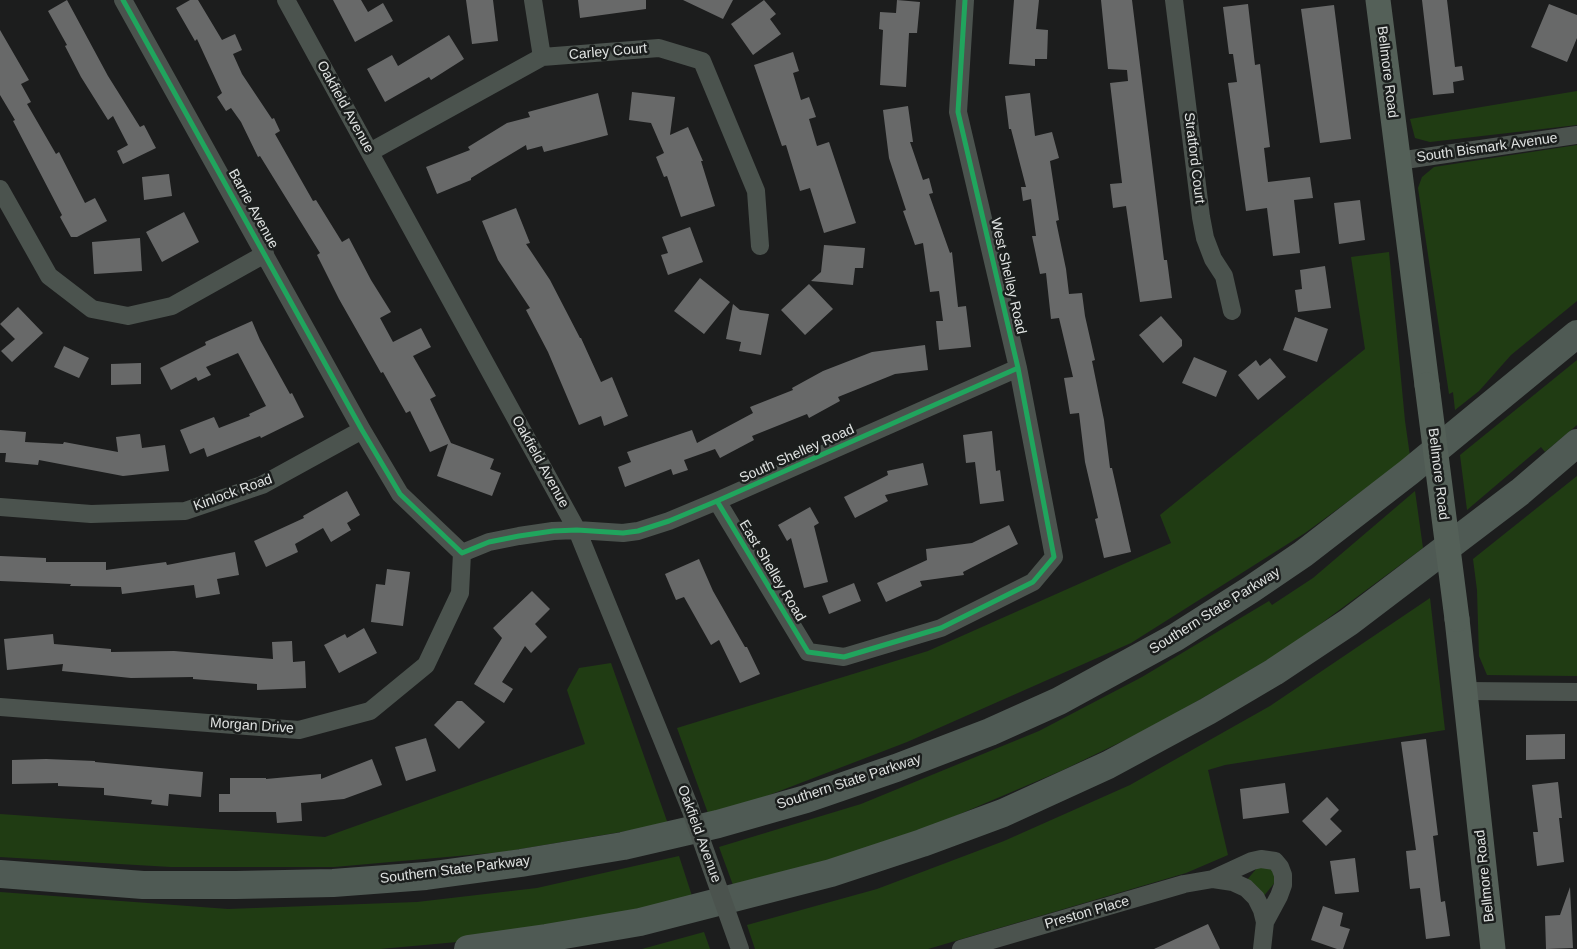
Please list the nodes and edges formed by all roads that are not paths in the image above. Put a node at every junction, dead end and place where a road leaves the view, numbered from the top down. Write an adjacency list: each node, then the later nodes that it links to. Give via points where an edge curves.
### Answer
1 (123, 0): 13 (street, Barrie Avenue)
2 (286, 0): 9 (street, Oakfield Avenue)
3 (533, 0): 7 (street)
4 (965, 0): 16 (street, West Shelley Road, via 958,112)
5 (1174, 0): 14 (street, Stratford Court, via 1201,217 1213,259 1224,276)
6 (1378, 0): 10 (main road, Bellmore Road)
7 (542, 57): 9 (street, Carley Court); 12 (street, Carley Court, via 659,48 702,61 756,191)
8 (1577, 135): 10 (street, South Bismark Avenue)
9 (370, 152): 21 (street, Oakfield Avenue)
10 (1398, 161): 24 (main road, Bellmore Road, bridge)
11 (0, 189): 13 (street, via 49,276 92,309 128,316 172,306)
12 (760, 246)
13 (265, 254): 17 (street, Barrie Avenue)
14 (1232, 311)
15 (1577, 334): 27 (highway, Southern State Parkway, via 1462,430 1303,554 1176,637 1059,701 990,732 806,799 623,846 426,876 334,883 143,885)
16 (1018, 368): 19 (street, South Shelley Road); 23 (street, West Shelley Road, via 1054,557 1033,582 941,628 844,656)
17 (362, 430): 20 (street, Kinlock Road, via 262,485 184,511 91,514); 22 (street, via 400,494)
18 (1577, 443): 30 (highway, via 1520,492 1349,622 1208,711 1099,769 1003,812 831,874 640,922)
19 (717, 501): 21 (street, South Shelley Road, via 638,530 623,533); 23 (street, East Shelley Road)
20 (0, 507)
21 (578, 530): 22 (street, via 518,536 489,542); 31 (street, Oakfield Avenue, bridge, via 690,808)
22 (462, 553): 26 (street, Morgan Drive, via 460,593 426,665 370,712 299,730)
23 (808, 652)
24 (1466, 691): 25 (street); 34 (main road, Bellmore Road)
25 (1577, 692)
26 (0, 707)
27 (0, 874)
28 (1213, 879): 29 (street, via 1246,888 1256,898); 29 (street, via 1252,861 1275,861 1283,876 1283,885); 32 (street, Preston Place, via 1184,884)
29 (1264, 922): 33 (street)
30 (468, 949)
31 (740, 949)
32 (961, 949)
33 (1262, 949)
34 (1493, 949)

